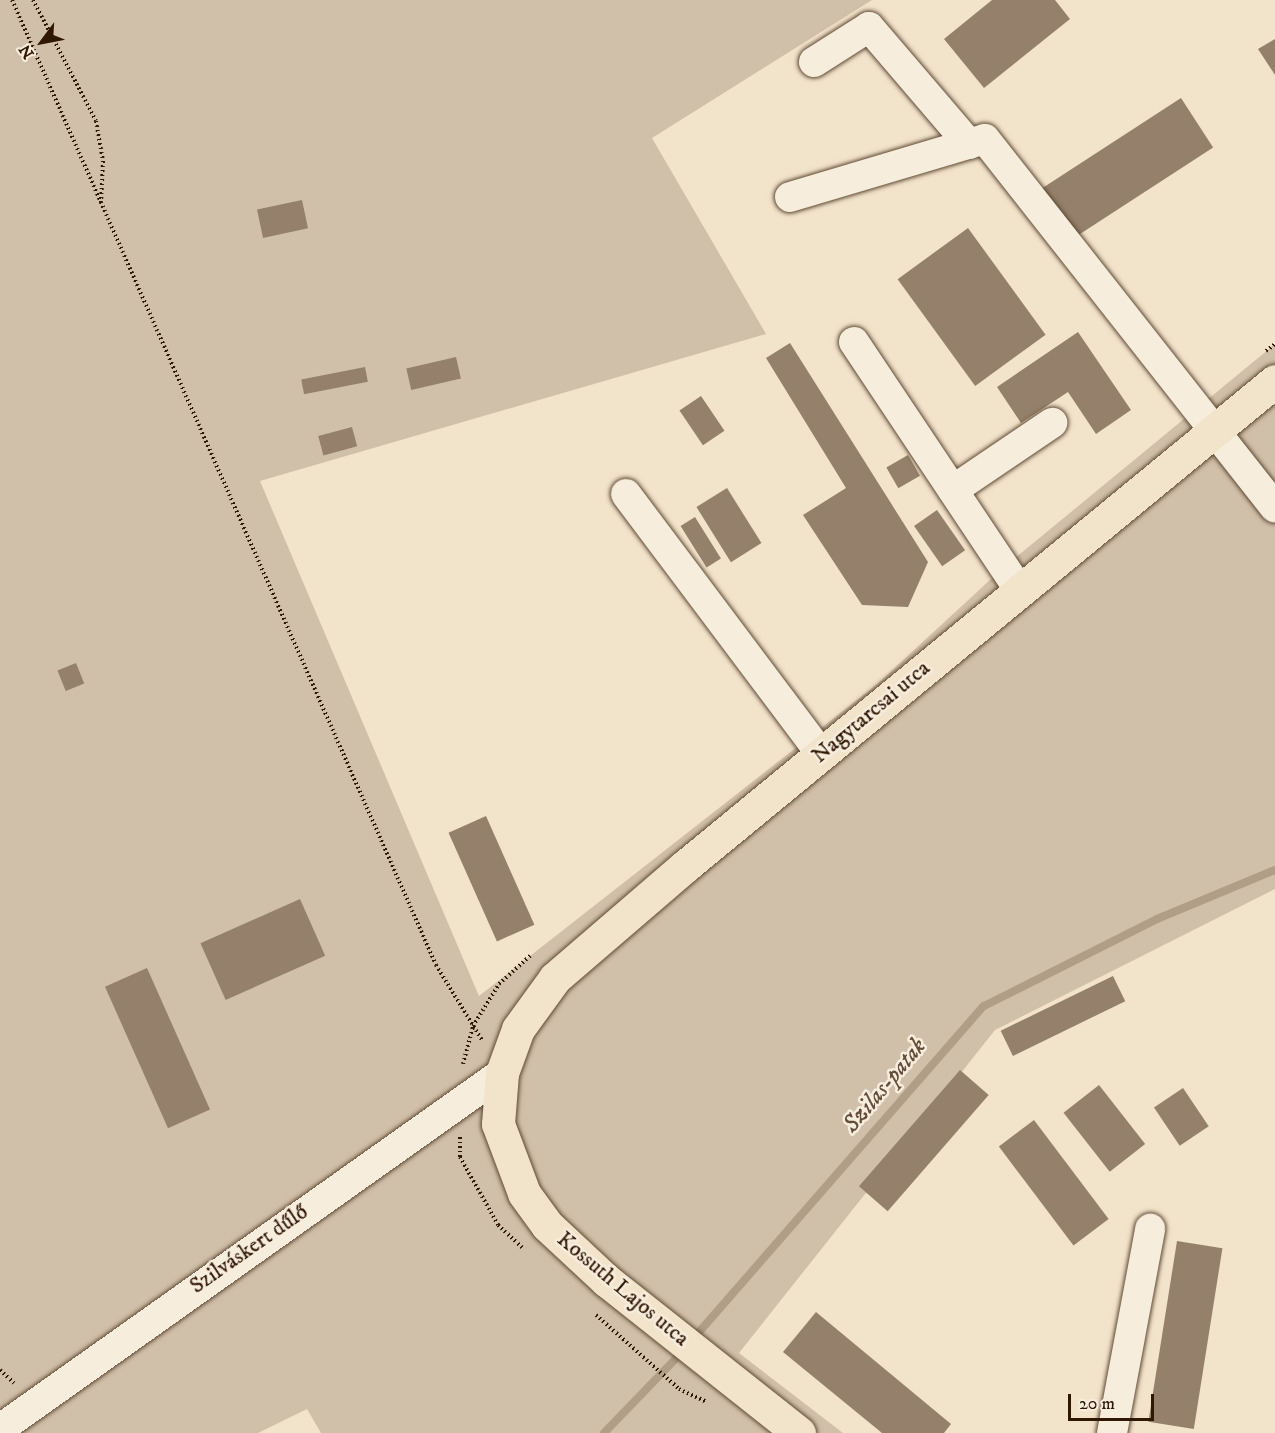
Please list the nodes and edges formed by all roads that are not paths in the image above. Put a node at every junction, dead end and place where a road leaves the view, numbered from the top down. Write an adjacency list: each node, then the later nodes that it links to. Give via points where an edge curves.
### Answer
1 (814, 62): 2 (street, via 868,27)
2 (969, 144): 3 (street); 7 (street, via 986,139)
3 (790, 197)
4 (854, 342): 8 (street)
5 (1275, 381): 7 (main road, Nagytarcsai utca)
6 (1052, 423): 8 (street)
7 (1212, 433): 10 (street); 11 (main road, Nagytarcsai utca)
8 (953, 490): 11 (street)
9 (626, 494): 12 (street)
10 (1275, 508)
11 (1019, 589): 12 (main road, Nagytarcsai utca)
12 (821, 754): 13 (main road, Nagytarcsai utca, via 555,978 518,1029)
13 (502, 1073): 15 (street, Szilváskert dűlő); 16 (main road, Kossuth Lajos utca, via 498,1124 524,1193 547,1226)
14 (1149, 1229): 17 (street)
15 (0, 1429)
16 (799, 1433)
17 (1112, 1433)

